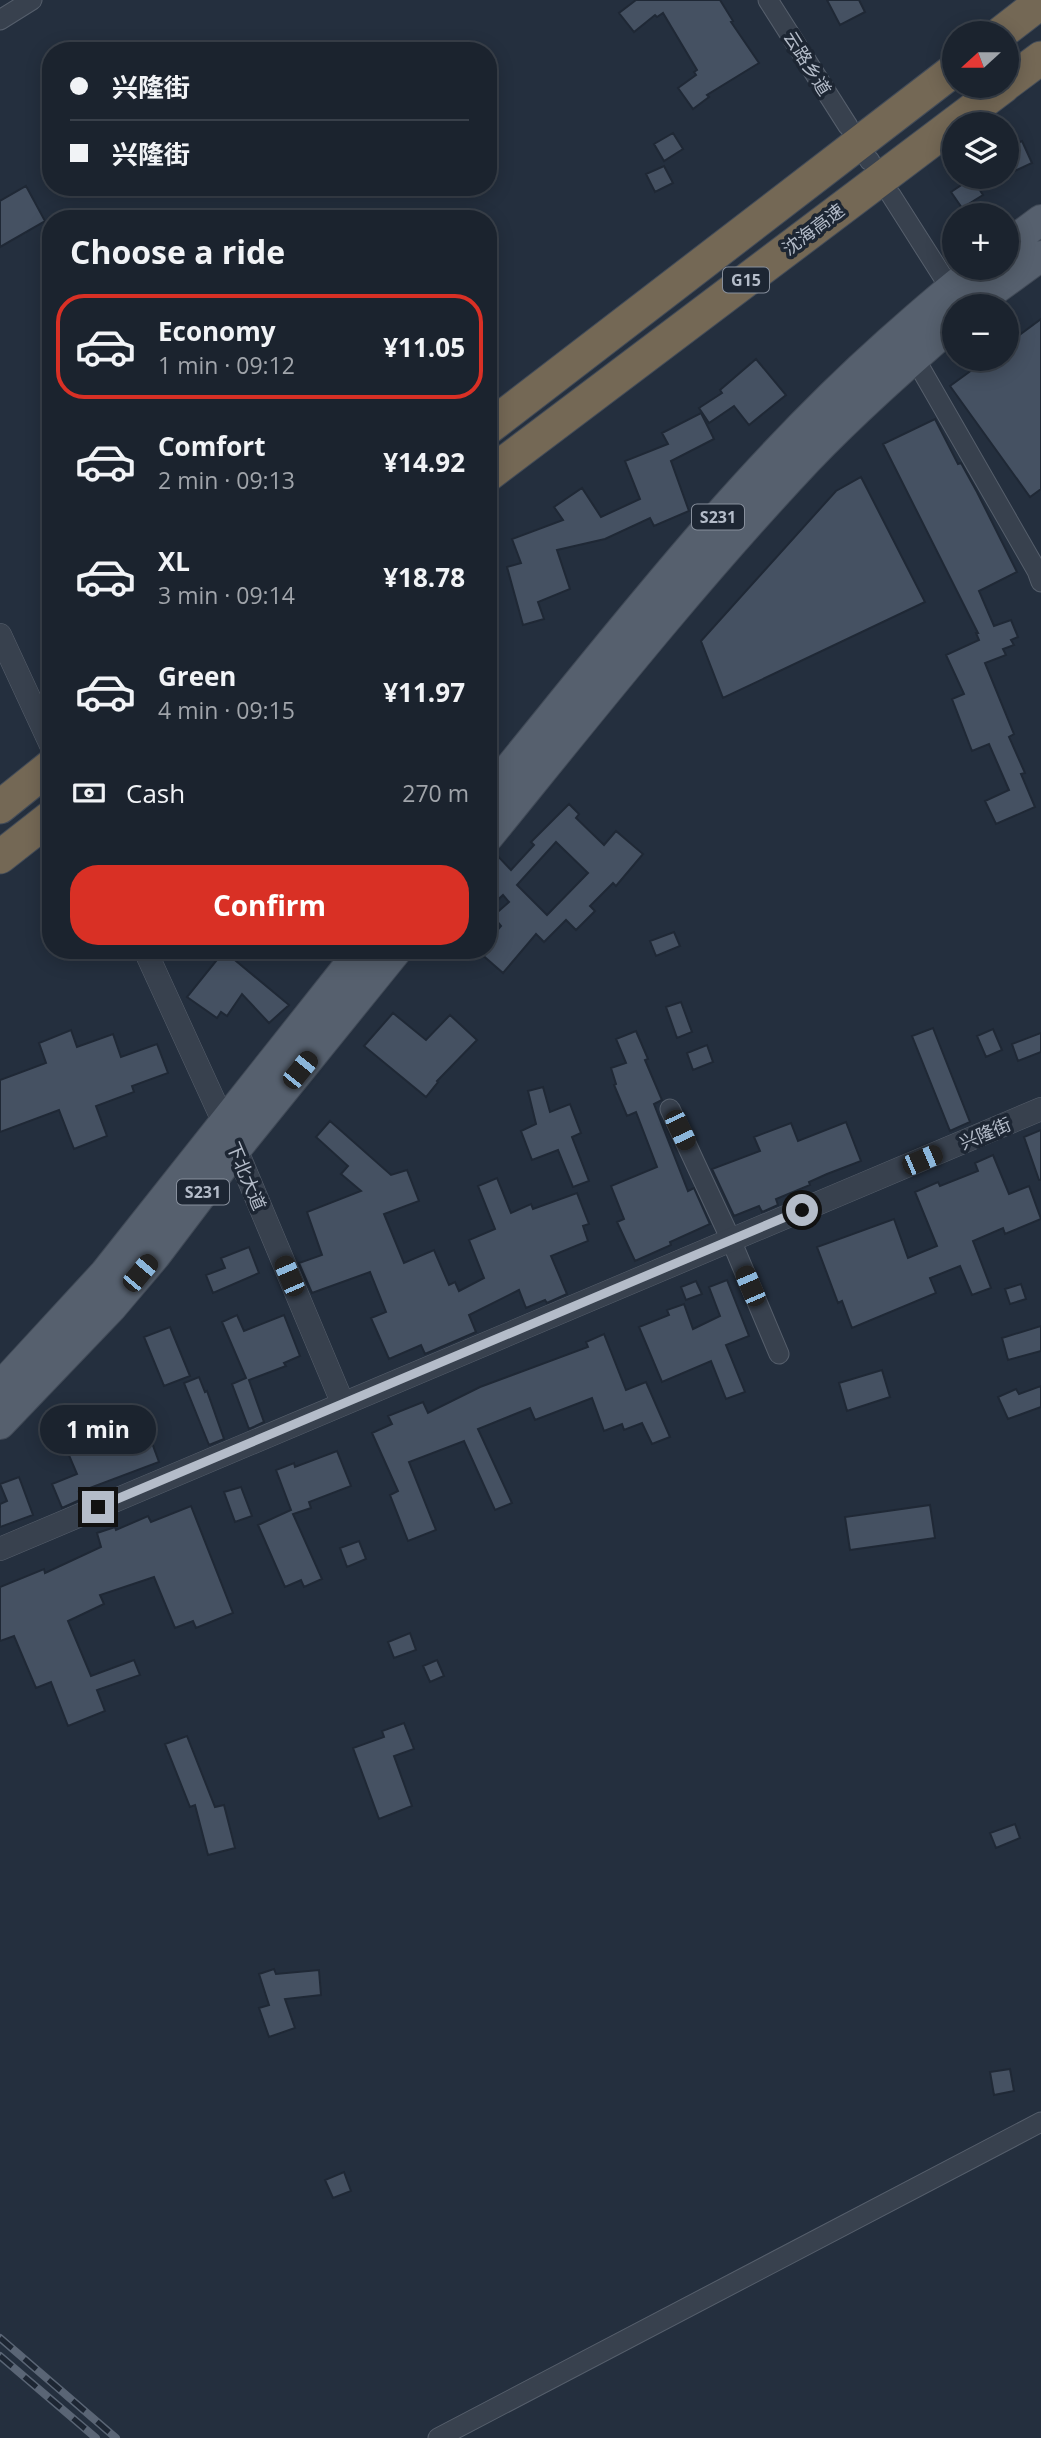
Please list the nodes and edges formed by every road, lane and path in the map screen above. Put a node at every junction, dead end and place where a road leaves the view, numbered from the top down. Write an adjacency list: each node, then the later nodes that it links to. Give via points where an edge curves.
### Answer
1 (32, 0): 4 (street)
2 (768, 0): 10 (street, 云路乡道)
3 (1041, 2): 5 (highway)
4 (0, 20)
5 (1016, 21)
6 (1041, 58): 7 (highway, 沈海高速 / G15)
7 (1019, 74)
8 (942, 79): 20 (highway, G15)
9 (988, 98): 21 (highway, 沈海高速 / G15)
10 (848, 126)
11 (891, 195): 15 (street)
12 (1041, 220): 13 (main road)
13 (1019, 236)
14 (1041, 256): 16 (main road, S231)
15 (959, 294)
16 (967, 294)
17 (942, 311): 26 (main road, S231, via 857,371 766,461)
18 (942, 333): 19 (main road, S231)
19 (914, 357): 22 (street); 29 (main road, S231, via 808,459 694,585)
20 (497, 421)
21 (497, 468)
22 (1041, 582)
23 (0, 635): 24 (street)
24 (42, 726)
25 (42, 773): 27 (highway)
26 (497, 783)
27 (2, 806)
28 (42, 824): 30 (highway)
29 (497, 826)
30 (11, 848)
31 (149, 959): 36 (street, 下北大道)
32 (355, 959): 36 (main road, S231)
33 (389, 959): 36 (main road, S231)
34 (670, 1109): 37 (street)
35 (1041, 1109): 37 (street, 兴隆街)
36 (229, 1136): 39 (main road, S231); 40 (street, 下北大道); 41 (main road, S231, via 155,1256)
37 (731, 1240): 38 (street); 40 (street, 兴隆街)
38 (779, 1354)
39 (0, 1387)
40 (343, 1404): 42 (street, 兴隆街)
41 (0, 1424)
42 (0, 1549)
43 (1041, 2122): 44 (street)
44 (438, 2438)

